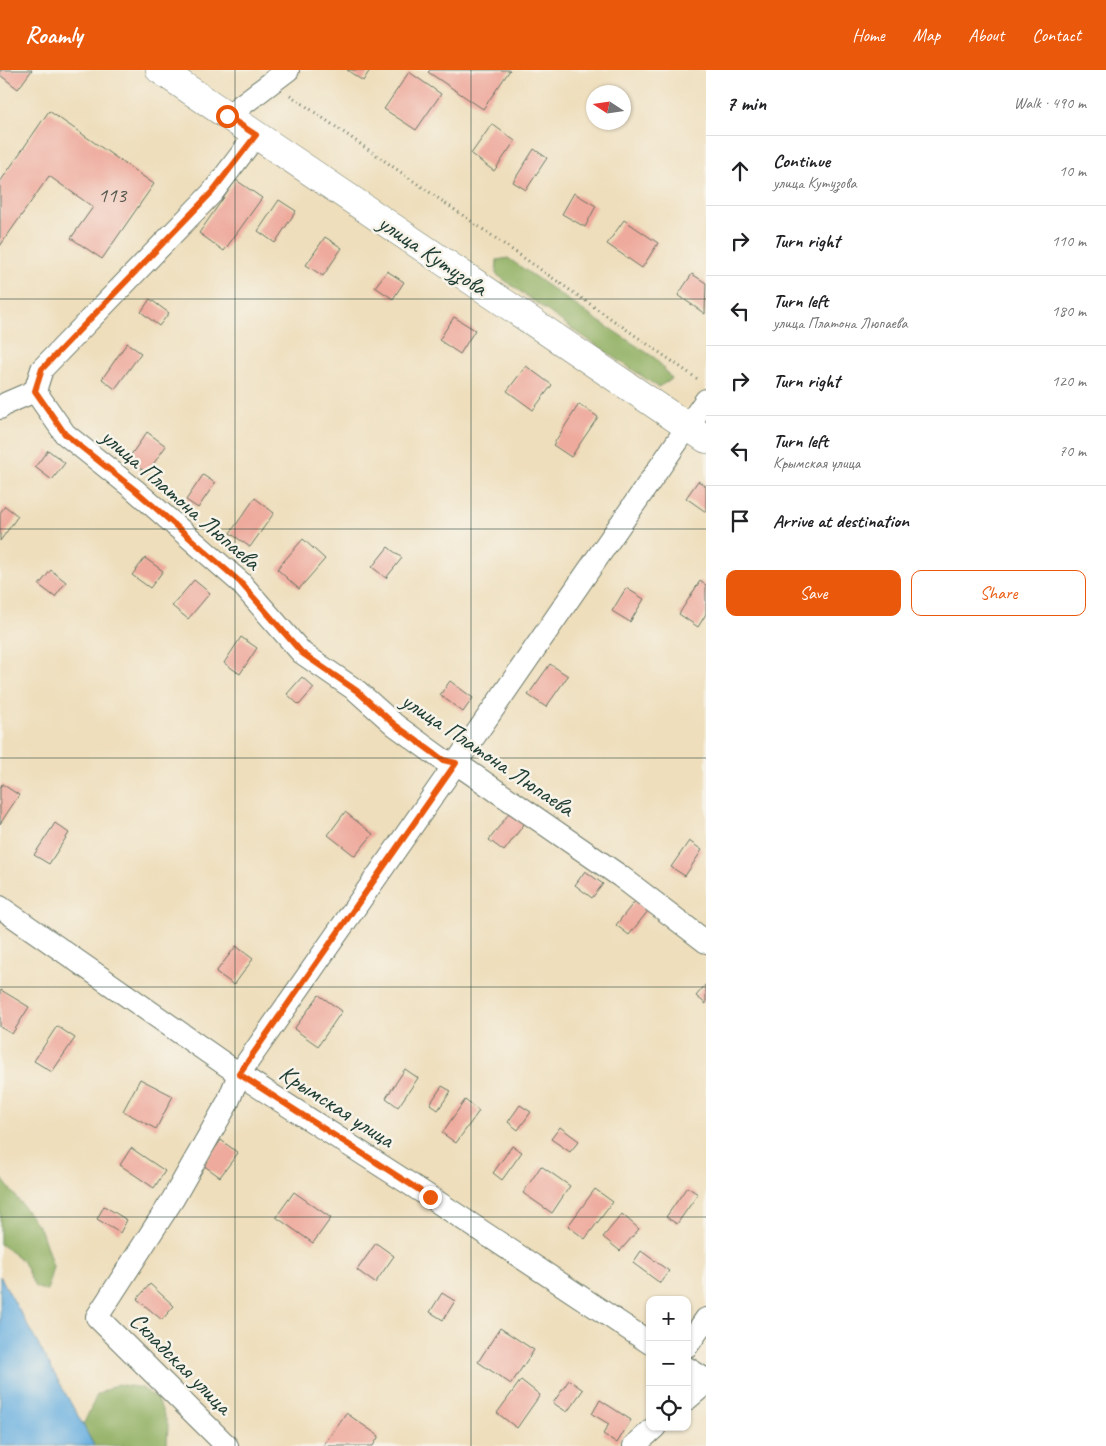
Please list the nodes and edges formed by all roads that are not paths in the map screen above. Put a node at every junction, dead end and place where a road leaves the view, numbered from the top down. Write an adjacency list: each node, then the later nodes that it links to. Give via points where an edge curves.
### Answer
1 (160, 70): 3 (street, улица Кутузова)
2 (288, 70): 3 (street)
3 (227, 116): 4 (street, улица Кутузова)
4 (256, 135): 5 (street, via 212,192 42,369); 8 (street, улица Кутузова)
5 (35, 391): 7 (street); 9 (street, улица Платона Люпаева, via 65,434 240,582 302,653 357,691 395,725 443,760)
6 (706, 400): 8 (street)
7 (0, 408)
8 (697, 433): 9 (street)
9 (456, 763): 11 (street, улица Платона Люпаева, via 620,876); 12 (street)
10 (0, 908): 12 (street, Крымская улица)
11 (706, 942)
12 (239, 1074): 14 (street, Крымская улица); 20 (street, Складская улица, via 228,1102 173,1199 97,1317)
13 (706, 1319): 15 (street)
14 (647, 1341)
15 (691, 1341)
16 (691, 1371): 17 (street)
17 (706, 1382): 18 (street)
18 (691, 1395)
19 (651, 1431): 21 (street)
20 (227, 1446)
21 (634, 1446)

